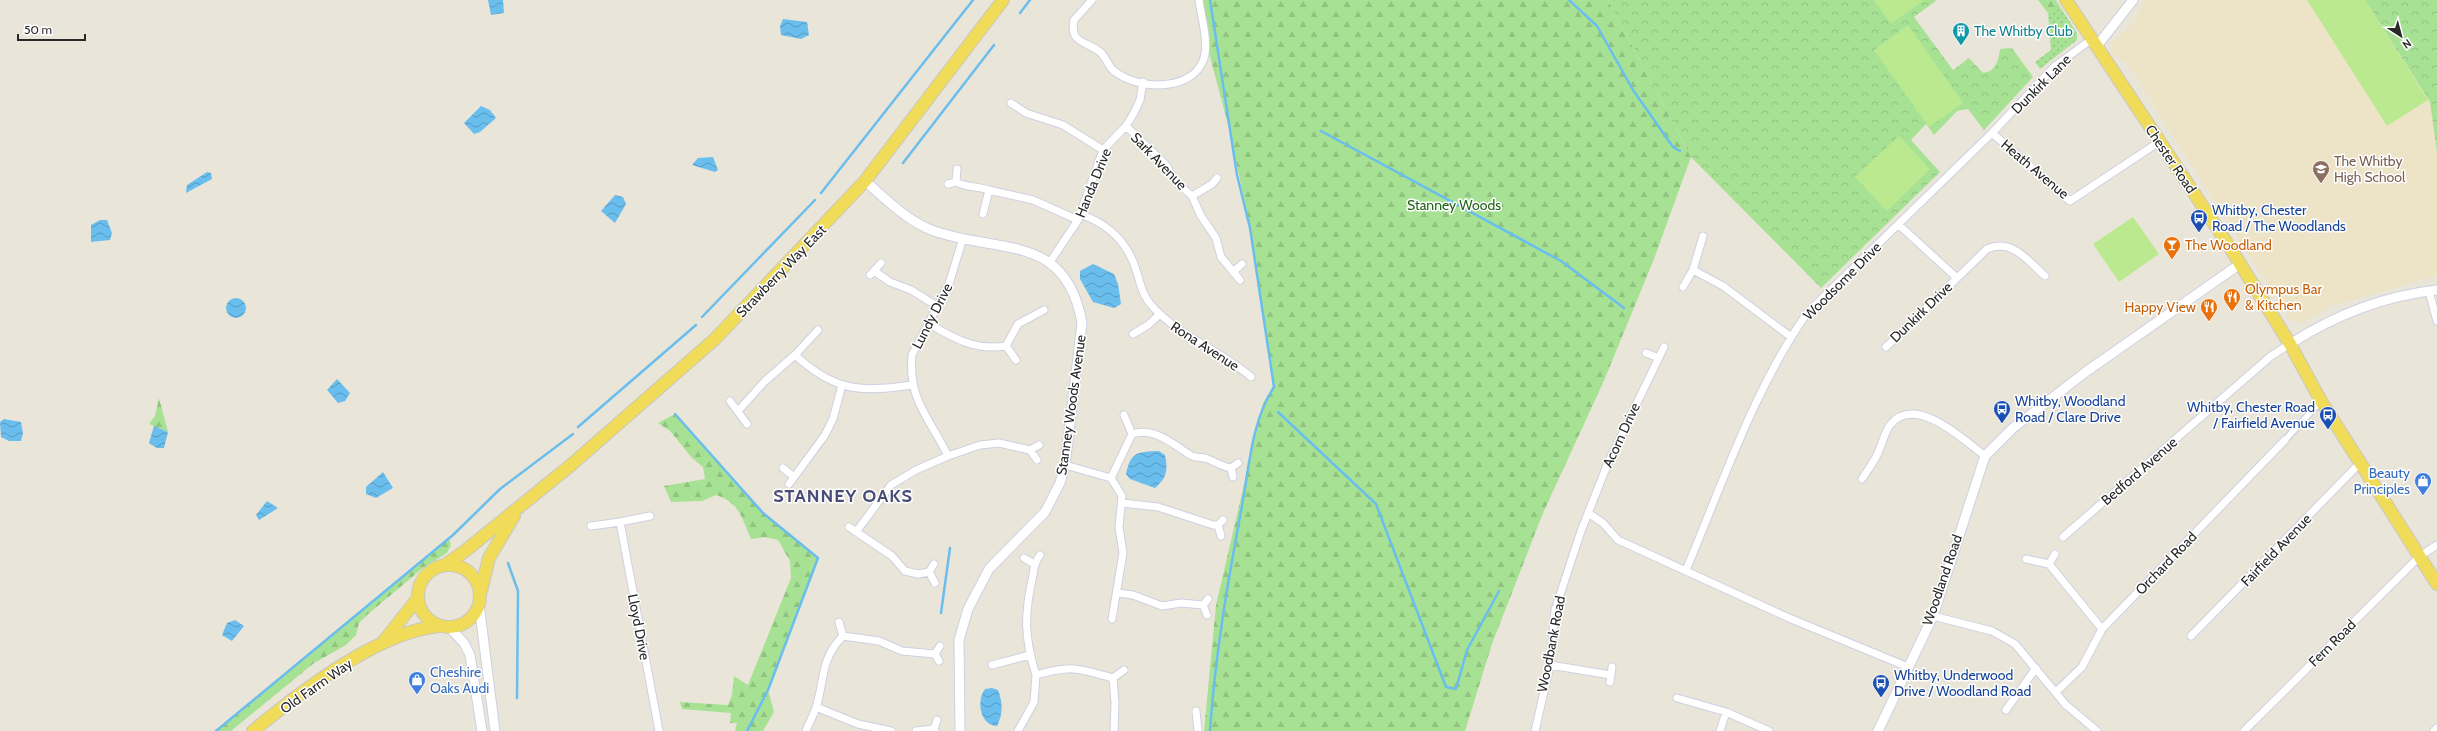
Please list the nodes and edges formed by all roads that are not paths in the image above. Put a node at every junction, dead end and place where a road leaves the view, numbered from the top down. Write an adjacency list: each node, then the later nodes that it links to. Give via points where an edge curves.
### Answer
1 (1003, 0): 15 (main road, Strawberry Way East)
2 (1092, 0): 7 (street, via 1074,20 1072,27 1077,39 1100,52 1115,72)
3 (1199, 0): 7 (street, via 1206,48 1204,60 1189,78 1179,83 1167,85)
4 (2066, 0): 6 (main road, Chester Road)
5 (2133, 0): 6 (street)
6 (2095, 43): 10 (street, Dunkirk Lane, via 2054,66); 11 (main road, Chester Road)
7 (1143, 82): 9 (street, Handa Drive, via 1140,100)
8 (1011, 103): 12 (street, via 1026,113 1064,125)
9 (1126, 126): 12 (street, Handa Drive); 19 (street, Sark Avenue, via 1167,166 1174,180)
10 (1992, 133): 11 (street, Heath Avenue, via 2070,201); 22 (street, Woodsome Drive)
11 (2160, 142): 28 (main road, Chester Road)
12 (1103, 150): 21 (street, Handa Drive)
13 (957, 169): 16 (street)
14 (1217, 178): 19 (street, Sark Avenue)
15 (865, 181): 24 (street, Stanney Woods Avenue, via 911,219 933,231); 78 (main road, Strawberry Way East, via 715,339)
16 (956, 182): 17 (street); 18 (street, Rona Avenue, via 966,187)
17 (948, 184)
18 (989, 190): 20 (street); 21 (street, Rona Avenue, via 1033,200)
19 (1192, 196): 30 (street, Sark Avenue, via 1201,216 1216,238 1221,257)
20 (984, 214)
21 (1079, 217): 25 (street, Handa Drive); 38 (street, Rona Avenue, via 1108,228 1118,237 1133,261 1144,295)
22 (1900, 224): 32 (street, Dunkirk Drive); 43 (street, Woodsome Drive, via 1825,294 1807,313)
23 (1703, 236): 29 (street)
24 (963, 238): 25 (street, Stanney Woods Avenue, via 1023,250); 36 (street, Lundy Drive, via 949,284)
25 (1050, 262): 69 (street, Stanney Woods Avenue, via 1072,288 1079,303 1082,323)
26 (881, 263): 36 (street, via 872,273 911,290)
27 (1242, 264): 30 (street)
28 (2240, 264): 44 (main road, Chester Road); 65 (street, Woodland Road, via 2087,371 2013,428)
29 (1693, 270): 34 (street); 43 (street, via 1723,286)
30 (1233, 272): 33 (street, Sark Avenue)
31 (2045, 276): 32 (street, Dunkirk Drive, via 2012,247 2003,245 1987,249)
32 (1957, 278): 46 (street, Dunkirk Drive)
33 (1240, 280)
34 (1683, 287)
35 (2433, 290): 39 (street); 44 (street, via 2377,302 2344,313)
36 (937, 306): 40 (street, Lundy Drive)
37 (1044, 310): 45 (street, via 1018,324)
38 (1160, 314): 42 (street, Rona Avenue); 52 (street, Rona Avenue, via 1209,350 1229,359)
39 (2437, 321)
40 (928, 323): 45 (street, via 952,338 974,346); 54 (street, Lundy Drive, via 912,355)
41 (818, 330): 49 (street)
42 (1133, 334)
43 (1791, 337): 97 (street, Woodsome Drive, via 1761,392)
44 (2290, 344): 55 (main road, Chester Road); 86 (street, Bedford Avenue, via 2271,356)
45 (1006, 346): 51 (street)
46 (1886, 347)
47 (1664, 348): 50 (street, Acorn Drive)
48 (1646, 352): 50 (street)
49 (795, 354): 53 (street, via 809,367); 57 (street, via 765,381)
50 (1659, 358): 79 (street, Acorn Drive, via 1608,463)
51 (1016, 360)
52 (1251, 377)
53 (842, 385): 54 (street, via 878,391); 72 (street, via 834,419)
54 (912, 385): 64 (street, Lundy Drive, via 923,412)
55 (2321, 401): 61 (street); 68 (main road, Chester Road)
56 (730, 402): 57 (street)
57 (738, 411): 59 (street)
58 (1124, 415): 60 (street)
59 (747, 424)
60 (1132, 434): 71 (street, via 1141,431 1152,432 1191,455); 74 (street)
61 (2285, 440): 111 (street, Orchard Road)
62 (1039, 445): 63 (street)
63 (1030, 450): 64 (street, via 999,443 980,445); 66 (street)
64 (948, 456): 84 (street, via 916,470 891,485)
65 (1985, 456): 75 (street, via 1935,420 1918,414 1904,416 1890,424 1878,454); 107 (street, Woodland Road)
66 (1037, 460)
67 (1238, 463): 71 (street)
68 (2360, 463): 90 (main road, Chester Road); 113 (street, Fairfield Avenue)
69 (1064, 465): 74 (street); 143 (street, Stanney Woods Avenue, via 1060,483 1044,512 989,569 968,609 959,640)
70 (783, 468): 72 (street)
71 (1231, 468): 73 (street)
72 (794, 477): 76 (street)
73 (1232, 477)
74 (1111, 478): 77 (street, via 1119,488)
75 (1862, 479)
76 (789, 484)
77 (1122, 503): 85 (street, via 1158,507 1202,523 1221,522); 101 (street, via 1119,527 1123,553)
78 (521, 507): 96 (main road, Strawberry Way East, via 466,552); 103 (main road, Strawberry Way East, via 493,549 485,568)
79 (1588, 513): 97 (street, via 1603,523 1618,540); 120 (street, Woodbank Road, via 1555,610)
80 (650, 516): 81 (street)
81 (620, 522): 82 (street); 139 (street, Lloyd Drive)
82 (591, 526)
83 (849, 527): 84 (street)
84 (856, 532): 98 (street, via 892,556 905,571 918,574)
85 (1221, 536)
86 (2063, 537)
87 (2437, 546): 90 (street, Fern Road)
88 (2055, 554): 95 (street)
89 (1040, 555): 94 (street)
90 (2420, 556): 100 (main road, Chester Road); 152 (street, Fern Road)
91 (1024, 558): 94 (street)
92 (2026, 559): 95 (street)
93 (934, 564): 98 (street)
94 (1034, 564): 117 (street, via 1025,619)
95 (2049, 564): 111 (street)
96 (445, 565): 102 (main road, via 426,575 420,586); 103 (main road, via 462,568 471,574 477,582)
97 (1686, 570): 122 (street, via 1795,621)
98 (929, 572): 99 (street)
99 (935, 582)
100 (2437, 584)
101 (1118, 593): 105 (street, via 1133,595 1162,606 1182,603); 108 (street)
102 (418, 598): 110 (main road, via 425,615); 114 (main road, Old Farm Way)
103 (480, 599): 110 (main road, via 469,620); 138 (street)
104 (1208, 599): 105 (street)
105 (1203, 605): 106 (street)
106 (1207, 615)
107 (1932, 616): 122 (street, Woodland Road); 123 (street, via 1992,631 2015,644)
108 (1112, 619)
109 (839, 622): 112 (street)
110 (445, 626): 114 (main road, Old Farm Way, via 414,630); 137 (street, via 464,643 470,655)
111 (2102, 629): 127 (street, Orchard Road, via 2082,667)
112 (843, 636): 116 (street, via 880,641 902,651); 129 (street, via 833,646 825,662)
113 (2191, 636)
114 (382, 643): 136 (main road, Old Farm Way, via 315,685)
115 (940, 646): 116 (street)
116 (935, 654): 118 (street)
117 (1030, 655): 119 (street); 125 (street)
118 (939, 661)
119 (992, 665)
120 (1550, 665): 121 (street, via 1610,678); 147 (street, Woodbank Road)
121 (1612, 667)
122 (1908, 667): 150 (street, Woodland Road)
123 (2036, 668): 127 (street); 130 (street)
124 (1124, 670): 126 (street)
125 (1036, 675): 126 (street, via 1078,668); 144 (street, via 1034,702)
126 (1113, 678): 145 (street, via 1116,703)
127 (2056, 692): 151 (street, via 2066,705)
128 (1677, 698): 132 (street)
129 (816, 707): 140 (street); 141 (street, via 858,724)
130 (2006, 710)
131 (1196, 711): 146 (street)
132 (1726, 712): 148 (street); 149 (street)
133 (938, 720): 135 (street)
134 (2437, 728): 153 (street)
135 (934, 730): 142 (street)
136 (253, 731)
137 (482, 731)
138 (495, 731)
139 (659, 731)
140 (806, 731)
141 (891, 731)
142 (916, 731)
143 (960, 731)
144 (1018, 731)
145 (1114, 731)
146 (1198, 731)
147 (1535, 731)
148 (1720, 731)
149 (1769, 731)
150 (1878, 731)
151 (2097, 731)
152 (2244, 731)
153 (2434, 731)

